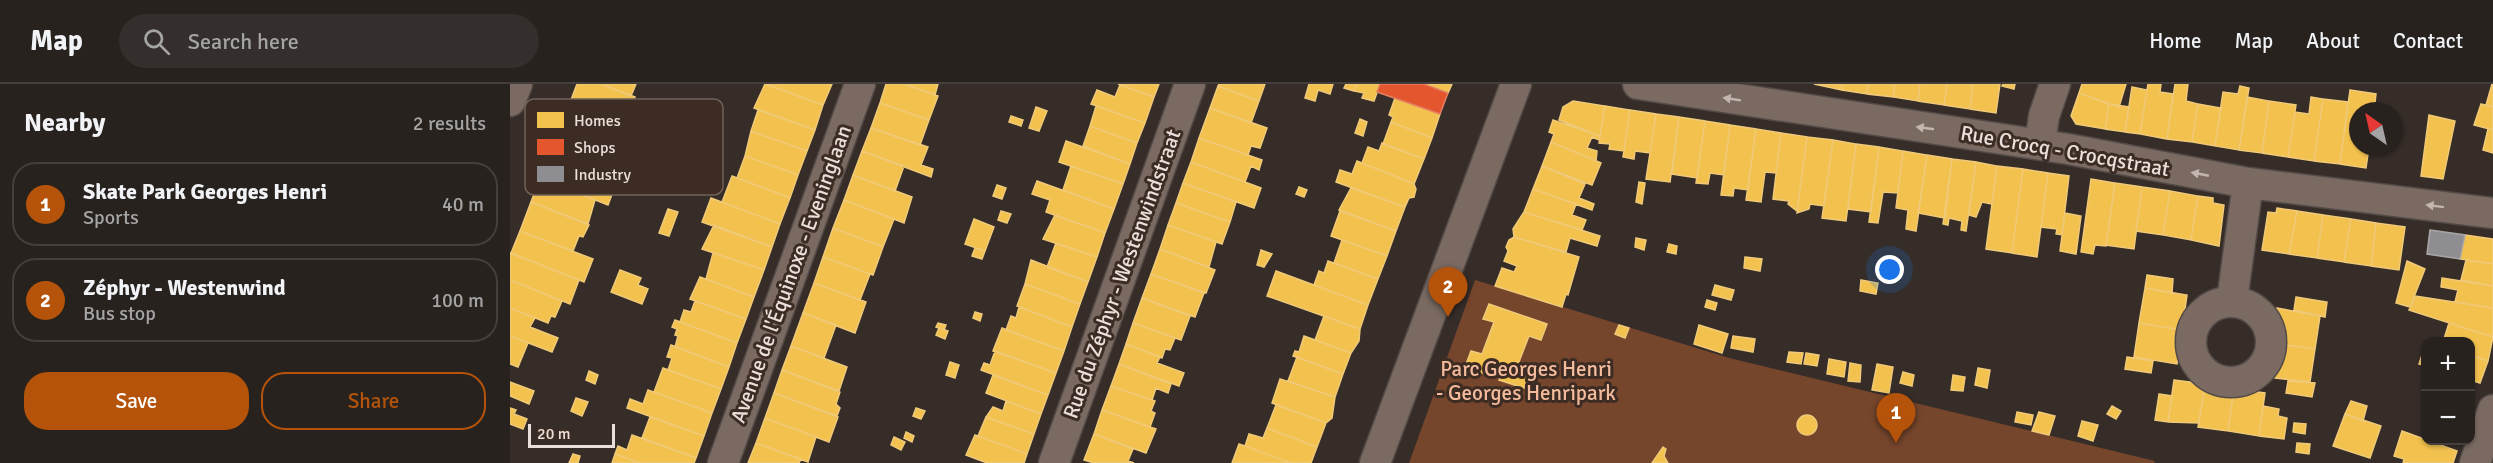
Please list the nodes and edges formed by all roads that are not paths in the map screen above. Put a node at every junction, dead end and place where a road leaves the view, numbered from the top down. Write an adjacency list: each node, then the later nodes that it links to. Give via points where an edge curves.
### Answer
1 (517, 84): 7 (street)
2 (860, 84): 13 (street, Avenue de l'Équinoxe - Eveninglaan)
3 (1190, 84): 14 (street, Rue du Zéphyr - Westenwindstraat)
4 (1516, 84): 15 (street)
5 (1638, 84): 8 (street, Rue Crocq - Crocqstraat, one-way to 5)
6 (2055, 84): 8 (street)
7 (510, 101)
8 (2040, 144): 9 (street, Rue Crocq - Crocqstraat, one-way to 8)
9 (2248, 183): 10 (street, Rue Crocq - Crocqstraat, one-way to 9); 11 (street)
10 (2493, 213)
11 (2232, 300)
12 (2493, 410): 16 (street)
13 (723, 463)
14 (1054, 463)
15 (1375, 463)
16 (2475, 463)

